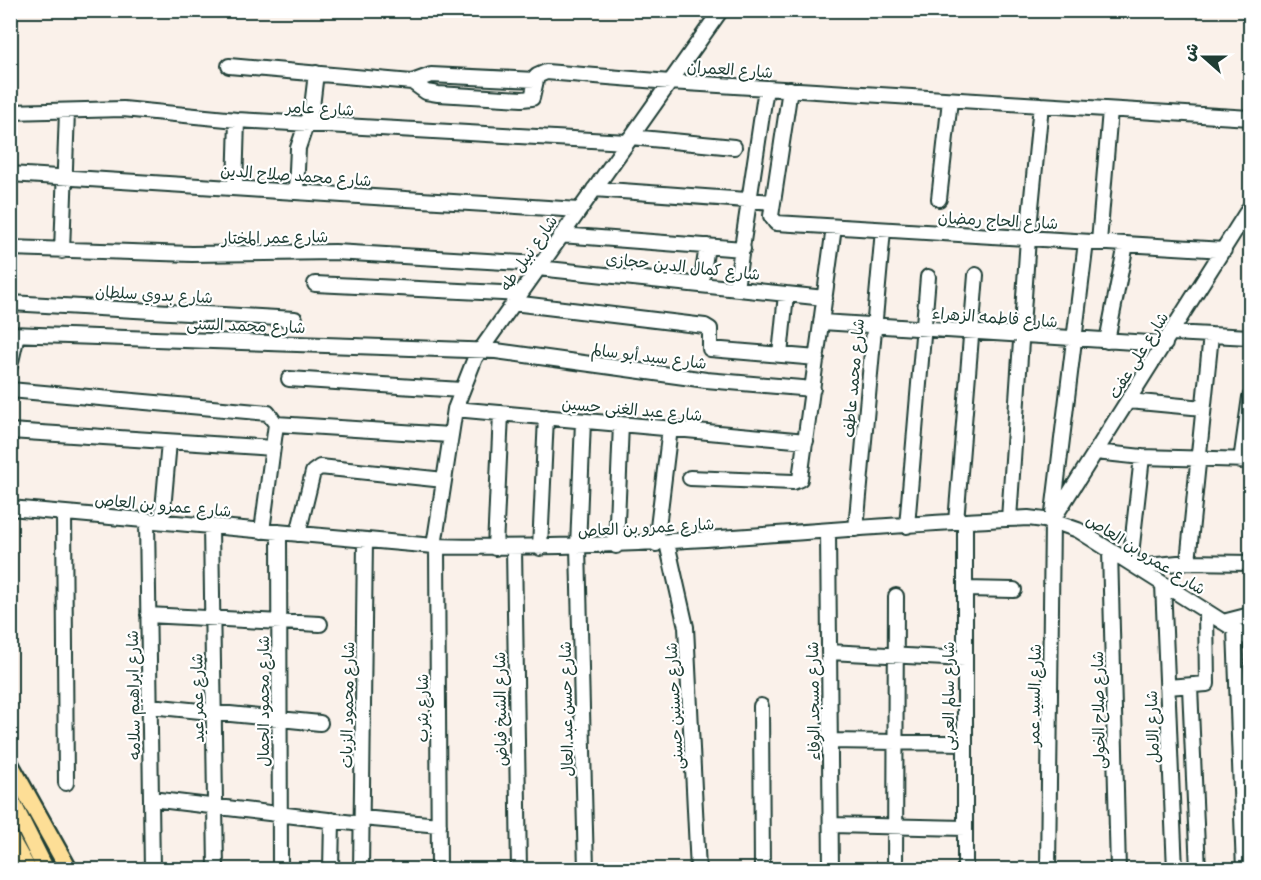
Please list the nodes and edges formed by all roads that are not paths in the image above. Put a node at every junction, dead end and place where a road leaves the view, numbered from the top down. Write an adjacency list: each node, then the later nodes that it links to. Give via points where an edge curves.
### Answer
1 (721, 10): 6 (street, شارع نبيل طه)
2 (229, 66): 3 (street)
3 (316, 73): 5 (street); 16 (street)
4 (535, 80): 5 (street, شارع العمران, via 431,75); 5 (street, via 534,94 528,99 431,93); 6 (street, شارع العمران, via 546,72)
5 (412, 82)
6 (670, 82): 7 (street, شارع العمران); 17 (street, شارع نبيل طه)
7 (766, 88): 8 (street, شارع العمران); 25 (street)
8 (790, 89): 9 (street, شارع العمران); 26 (street)
9 (950, 100): 10 (street, شارع العمران); 24 (street)
10 (1041, 105): 11 (street, شارع العمران); 32 (street)
11 (1110, 110): 14 (street, شارع العمران); 33 (street, شارع السيد عمر)
12 (67, 111): 13 (street, شارع عامر); 15 (street, شارع عامر, via 123,109); 20 (street)
13 (10, 112)
14 (1251, 118)
15 (237, 120): 16 (street, شارع عامر); 21 (street)
16 (306, 123): 17 (street, شارع عامر); 23 (street, via 298,148)
17 (629, 140): 18 (street, شارع عامر); 22 (street, شارع نبيل طه)
18 (734, 147)
19 (10, 174): 20 (street, شارع محمد صلاح الدين)
20 (64, 177): 21 (street, شارع محمد صلاح الدين); 39 (street)
21 (235, 188): 23 (street, شارع محمد صلاح الدين)
22 (594, 189): 25 (street); 28 (street, شارع نبيل طه)
23 (296, 192): 28 (street, شارع محمد صلاح الدين)
24 (939, 199)
25 (750, 200): 26 (street); 37 (street)
26 (773, 202): 29 (street, شارع الحاج رمضان, via 772,219 776,223)
27 (1251, 207): 38 (street, شارع على عفت)
28 (579, 210): 31 (street, شارع نبيل طه)
29 (834, 227): 30 (street, شارع الحاج رمضان); 48 (street)
30 (883, 230): 32 (street, شارع الحاج رمضان); 52 (street, شارع محمد عاطف)
31 (561, 235): 35 (street); 40 (street, شارع نبيل طه)
32 (1028, 238): 33 (street, شارع الحاج رمضان); 57 (street)
33 (1093, 242): 34 (street, شارع الحاج رمضان); 60 (street, شارع السيد عمر)
34 (1126, 244): 38 (street, شارع الحاج رمضان); 61 (street)
35 (707, 246): 37 (street); 44 (street)
36 (10, 248): 39 (street, شارع عمر المختار)
37 (742, 249): 45 (street)
38 (1224, 250): 59 (street, شارع على عفت)
39 (62, 251): 40 (street, شارع عمر المختار, via 243,255 335,252)
40 (539, 266): 44 (street, شارع كمال الدين حجازى); 47 (street, شارع نبيل طه)
41 (976, 275): 54 (street, شارع سالم العربى)
42 (928, 277): 53 (street)
43 (315, 284): 47 (street)
44 (701, 285): 45 (street, شارع كمال الدين حجازى)
45 (736, 288): 46 (street, شارع كمال الدين حجازى)
46 (786, 294): 48 (street, شارع كمال الدين حجازى); 63 (street)
47 (516, 298): 62 (street, شارع نبيل طه); 63 (street, via 707,326 709,348)
48 (825, 298): 51 (street)
49 (10, 303): 50 (street, شارع بدوي سلطان)
50 (296, 319)
51 (822, 322): 52 (street, شارع فاطمه الزهراء); 64 (street)
52 (874, 326): 53 (street, شارع فاطمه الزهراء); 100 (street, شارع محمد عاطف)
53 (923, 329): 54 (street, شارع فاطمه الزهراء); 99 (street)
54 (972, 332): 57 (street, شارع فاطمه الزهراء); 97 (street, شارع سالم العربى)
55 (14, 334): 62 (street, شارع محمد السنى); 65 (street)
56 (1211, 335): 58 (street, شارع فاطمه الزهراء); 59 (street, شارع فاطمه الزهراء); 72 (street)
57 (1022, 336): 60 (street, شارع فاطمه الزهراء); 93 (street)
58 (1251, 337)
59 (1169, 338): 61 (street, شارع فاطمه الزهراء); 71 (street, شارع على عفت)
60 (1075, 339): 61 (street, شارع فاطمه الزهراء); 96 (street, شارع السيد عمر)
61 (1107, 341)
62 (481, 350): 67 (street, شارع سيد أبو سالم, via 706,380); 69 (street, شارع نبيل طه)
63 (780, 355): 64 (street)
64 (817, 358): 67 (street)
65 (10, 366)
66 (290, 379): 69 (street)
67 (813, 389): 82 (street)
68 (10, 390): 77 (street, via 264,412)
69 (461, 390): 73 (street, شارع نبيل طه)
70 (1251, 397): 88 (street)
71 (1129, 401): 72 (street); 85 (street, شارع على عفت)
72 (1203, 408): 87 (street)
73 (456, 409): 74 (street, شارع عبد الغنى حسين); 81 (street, شارع نبيل طه)
74 (501, 413): 75 (street, شارع عبد الغنى حسين); 110 (street)
75 (546, 417): 76 (street, شارع عبد الغنى حسين); 112 (street)
76 (583, 421): 78 (street, شارع عبد الغنى حسين); 109 (street, شارع حسن عبد العال)
77 (276, 424): 81 (street); 84 (street)
78 (621, 424): 79 (street, شارع عبد الغنى حسين); 108 (street)
79 (670, 429): 82 (street, شارع عبد الغنى حسين); 106 (street, شارع حسنين حسنى)
80 (10, 431): 83 (street)
81 (450, 435): 90 (street, شارع نبيل طه)
82 (806, 441): 89 (street, via 800,479 788,482)
83 (169, 442): 84 (street); 95 (street)
84 (273, 448): 101 (street)
85 (1096, 452): 86 (street); 96 (street, شارع على عفت)
86 (1142, 457): 87 (street); 116 (street)
87 (1198, 459): 88 (street); 114 (street)
88 (1246, 460)
89 (690, 478)
90 (444, 480): 104 (street, via 320,467 313,472); 107 (street, شارع نبيل طه)
91 (10, 508): 92 (street, شارع عمرو بن العاص)
92 (64, 513): 94 (street, شارع عمرو بن العاص); 144 (street)
93 (1009, 519): 96 (street, شارع عمرو بن العاص); 97 (street, شارع عمرو بن العاص)
94 (147, 520): 95 (street, شارع عمرو بن العاص); 122 (street, شارع ابراهيم سلامه)
95 (162, 521): 98 (street, شارع عمرو بن العاص)
96 (1052, 521): 113 (street, شارع عمرو بن العاص, via 1078,530); 172 (street, شارع السيد عمر)
97 (961, 522): 99 (street, شارع عمرو بن العاص); 118 (street, شارع سالم العربى)
98 (211, 526): 101 (street, شارع عمرو بن العاص); 124 (street, شارع عمر عيد)
99 (907, 526): 100 (street, شارع عمرو بن العاص)
100 (856, 530): 102 (street, شارع عمرو بن العاص)
101 (262, 531): 103 (street, شارع عمرو بن العاص)
102 (828, 531): 106 (street, شارع عمرو بن العاص); 130 (street, شارع مسجد الوفاء)
103 (279, 532): 104 (street, شارع عمرو بن العاص); 126 (street, شارع محمود الجمال)
104 (298, 534): 105 (street, شارع عمرو بن العاص)
105 (365, 540): 107 (street, شارع عمرو بن العاص); 150 (street, شارع محمود الزيات)
106 (662, 543): 108 (street, شارع عمرو بن العاص); 167 (street, شارع حسنين حسنى, via 686,627)
107 (436, 546): 110 (street, شارع عمرو بن العاص); 151 (street, شارع يثرب)
108 (616, 546): 109 (street, شارع عمرو بن العاص)
109 (578, 547): 112 (street, شارع عمرو بن العاص); 166 (street, شارع حسن عبد العال)
110 (495, 548): 111 (street, شارع عمرو بن العاص)
111 (514, 548): 112 (street, شارع عمرو بن العاص); 165 (street, شارع الشيخ فياض)
112 (540, 548)
113 (1110, 550): 116 (street, شارع عمرو بن العاص); 173 (street, شارع صلاح الخولى)
114 (1188, 562): 115 (street); 116 (street)
115 (1251, 563)
116 (1133, 565): 117 (street, شارع عمرو بن العاص)
117 (1163, 584): 121 (street, شارع عمرو بن العاص); 133 (street, شارع الامل)
118 (965, 589): 119 (street); 132 (street, شارع سالم العربى)
119 (1014, 590)
120 (896, 596): 131 (street)
121 (1206, 611): 125 (street, شارع عمرو بن العاص); 134 (street, via 1208,682 1205,686)
122 (148, 615): 124 (street); 135 (street, شارع ابراهيم سلامه)
123 (1251, 615): 125 (street)
124 (212, 619): 126 (street); 137 (street, شارع عمر عيد)
125 (1223, 621): 128 (street, شارع عمرو بن العاص)
126 (279, 622): 127 (street); 138 (street, شارع محمود الجمال)
127 (320, 624)
128 (1235, 629): 129 (street, شارع عمرو بن العاص); 176 (street)
129 (1251, 639)
130 (829, 652): 131 (street); 140 (street, شارع مسجد الوفاء)
131 (896, 656): 132 (street); 141 (street)
132 (965, 659): 142 (street, شارع سالم العربى)
133 (1167, 687): 134 (street); 174 (street, شارع الامل)
134 (1190, 687): 175 (street)
135 (150, 706): 137 (street); 146 (street, شارع ابراهيم سلامه)
136 (761, 706): 168 (street)
137 (213, 712): 138 (street); 147 (street, شارع عمر عيد)
138 (279, 719): 139 (street); 148 (street, شارع محمود الجمال)
139 (320, 723)
140 (830, 741): 141 (street); 152 (street, شارع مسجد الوفاء)
141 (896, 742): 142 (street); 153 (street)
142 (965, 743): 154 (street, شارع سالم العربى)
143 (10, 764): 158 (main road)
144 (66, 783)
145 (10, 798): 157 (main road)
146 (151, 799): 147 (street); 159 (street, شارع ابراهيم سلامه)
147 (215, 806): 148 (street); 160 (street, شارع عمر عيد)
148 (280, 814): 149 (street); 161 (street, شارع محمود الجمال)
149 (332, 820): 150 (street); 162 (street)
150 (362, 821): 151 (street); 163 (street, شارع محمود الزيات)
151 (439, 825): 164 (street, شارع يثرب)
152 (831, 825): 153 (street); 169 (street, شارع مسجد الوفاء)
153 (895, 826): 154 (street); 170 (street)
154 (965, 828): 171 (street, شارع سالم العربى)
155 (10, 838): 156 (main road)
156 (28, 870)
157 (45, 870)
158 (69, 870)
159 (152, 870)
160 (216, 870)
161 (280, 870)
162 (331, 870)
163 (361, 870)
164 (439, 870)
165 (519, 870)
166 (586, 870)
167 (698, 870)
168 (762, 870)
169 (831, 870)
170 (895, 870)
171 (965, 870)
172 (1048, 870)
173 (1118, 870)
174 (1174, 870)
175 (1198, 870)
176 (1244, 870)

